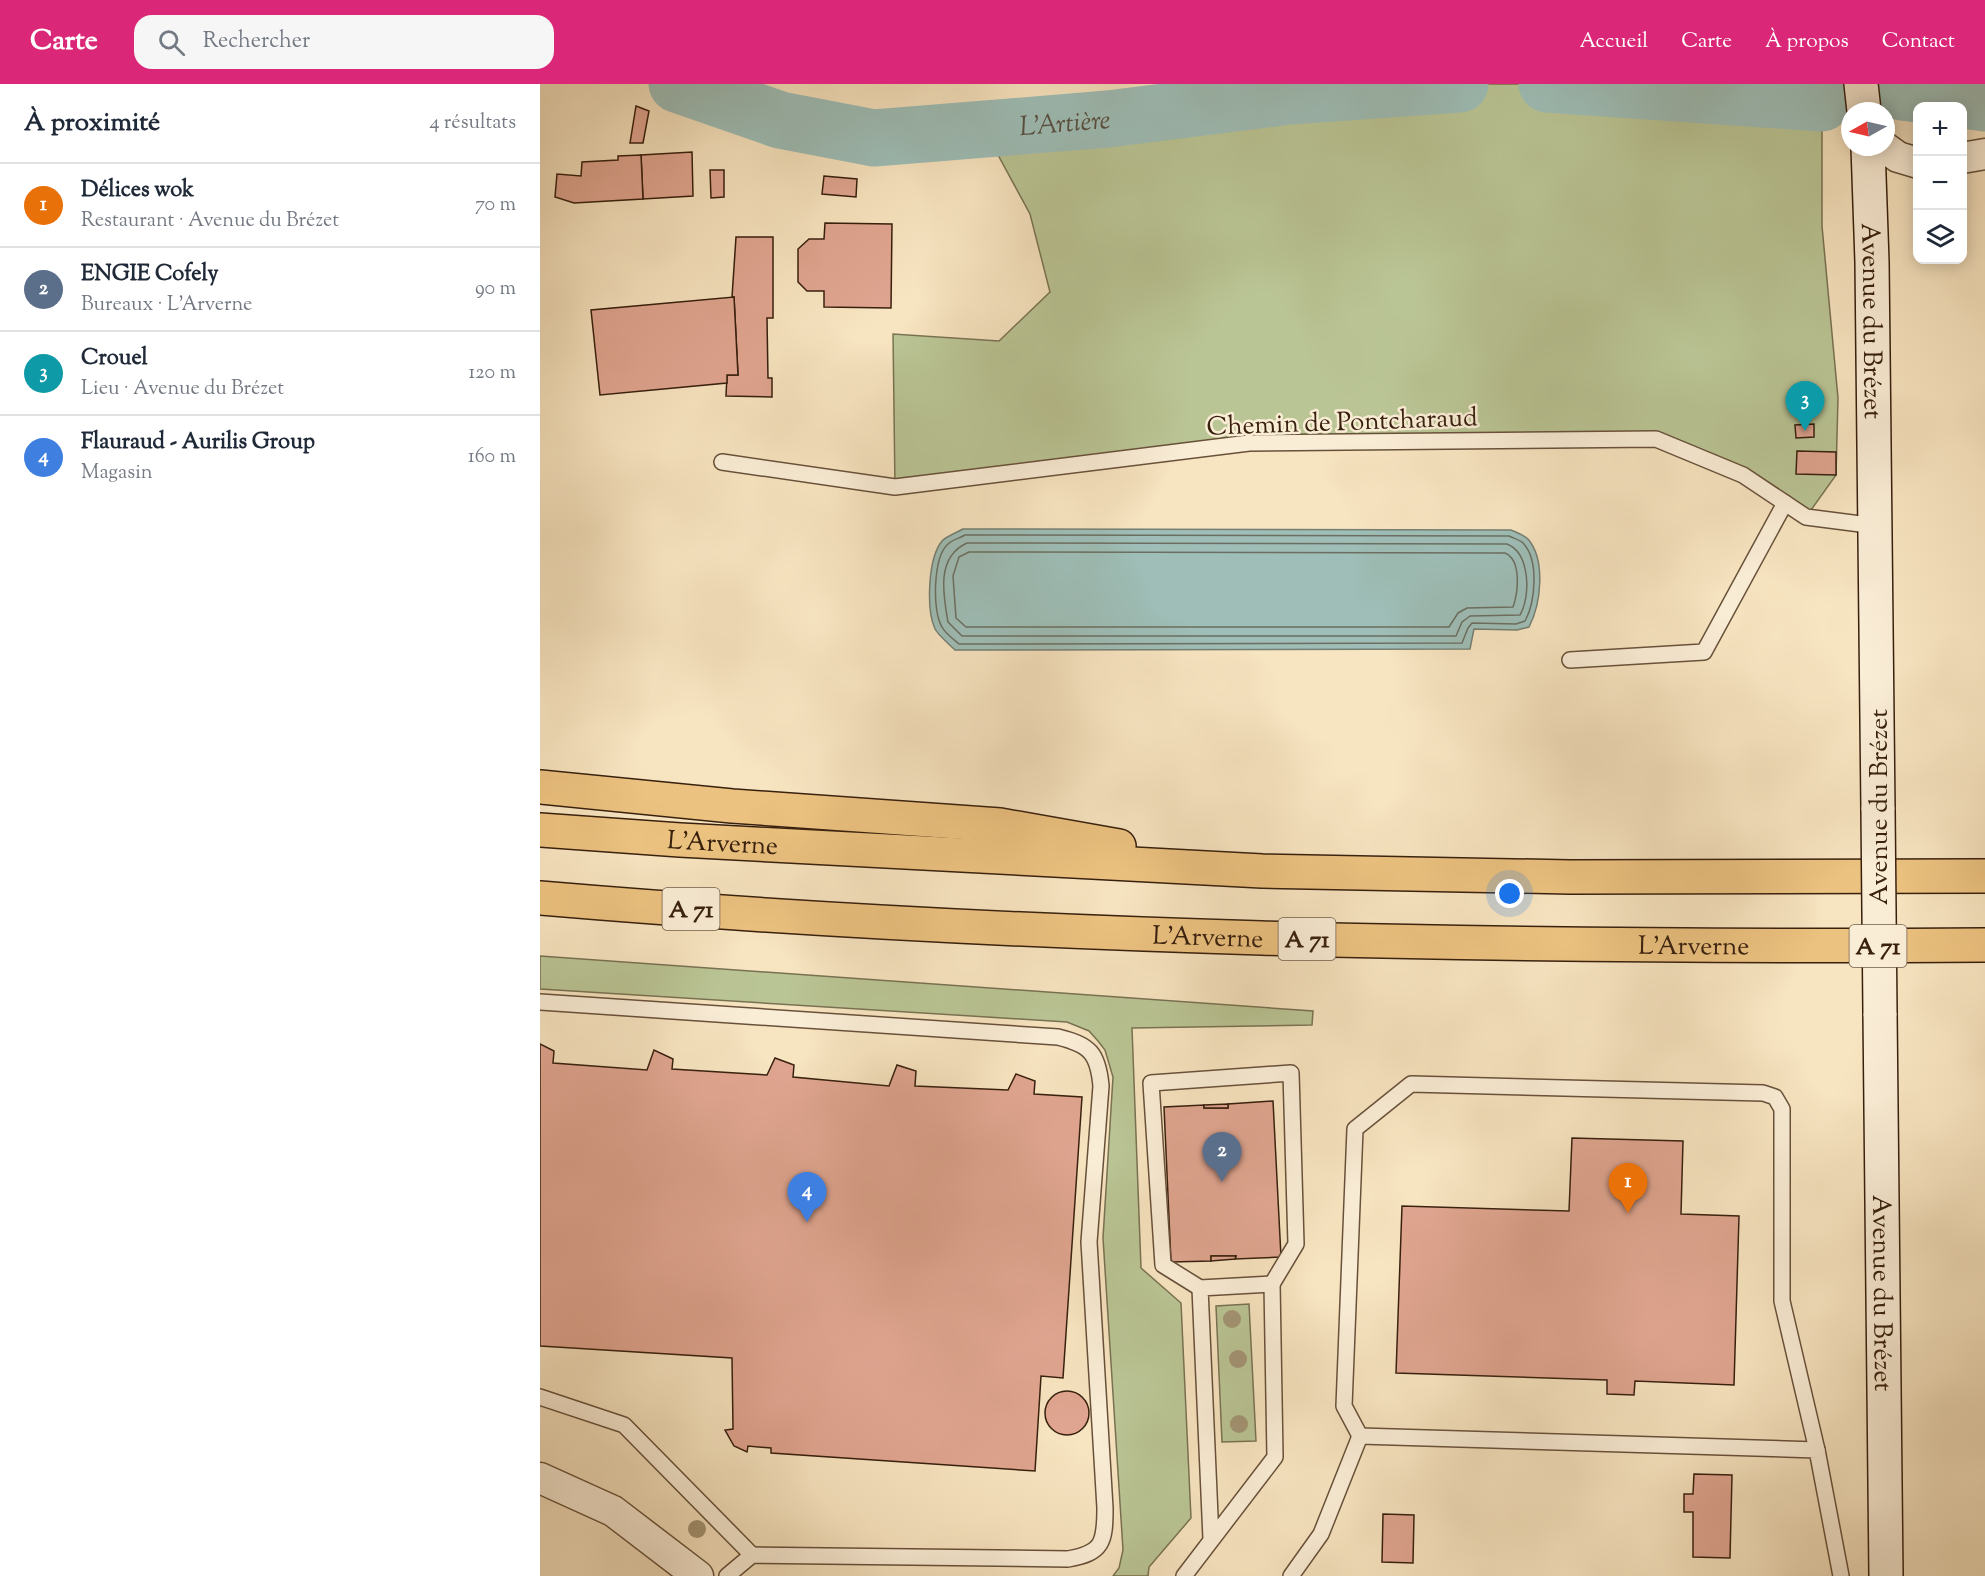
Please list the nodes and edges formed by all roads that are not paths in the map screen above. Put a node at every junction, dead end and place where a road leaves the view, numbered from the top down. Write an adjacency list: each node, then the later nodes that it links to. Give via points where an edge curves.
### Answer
1 (1861, 84): 2 (street)
2 (1863, 102)
3 (1985, 154): 6 (street)
4 (1895, 155): 7 (street)
5 (1868, 156): 10 (street, Avenue du Brézet)
6 (1967, 157)
7 (1913, 162)
8 (722, 462): 9 (lane, Chemin de Pontcharaud, via 895,487 1249,443 1656,439 1743,475)
9 (1785, 503): 10 (lane, Chemin de Pontcharaud, via 1806,517); 11 (lane, via 1704,652)
10 (1876, 526): 32 (street, Avenue du Brézet, bridge)
11 (1570, 660)
12 (540, 787): 14 (highway, via 732,806 1000,825)
13 (540, 830): 14 (highway, L'Arverne)
14 (1262, 871): 15 (highway, L'Arverne, via 1570,877)
15 (1985, 876)
16 (540, 898): 17 (highway, L'Arverne / A 71, via 1120,934 1771,946)
17 (1985, 945)
18 (540, 1002): 26 (lane, via 1058,1037 1091,1051 1100,1067 1089,1242 1106,1508 1106,1531 1101,1544 1090,1556 1068,1559)
19 (1272, 1284): 20 (lane); 20 (lane, via 1296,1244 1291,1073 1151,1083 1163,1265); 25 (lane, via 1275,1457)
20 (1200, 1288): 25 (lane)
21 (540, 1397): 26 (lane, via 624,1425)
22 (1360, 1436): 23 (lane); 23 (lane, via 1344,1406 1355,1129 1411,1084 1763,1093 1775,1097 1782,1109 1782,1301); 30 (lane, via 1321,1534)
23 (1817, 1450): 31 (lane)
24 (540, 1478): 27 (street, via 613,1511)
25 (1211, 1539): 29 (lane)
26 (752, 1555): 28 (lane)
27 (698, 1576)
28 (727, 1576)
29 (1184, 1576)
30 (1291, 1576)
31 (1841, 1576)
32 (1886, 1576)

